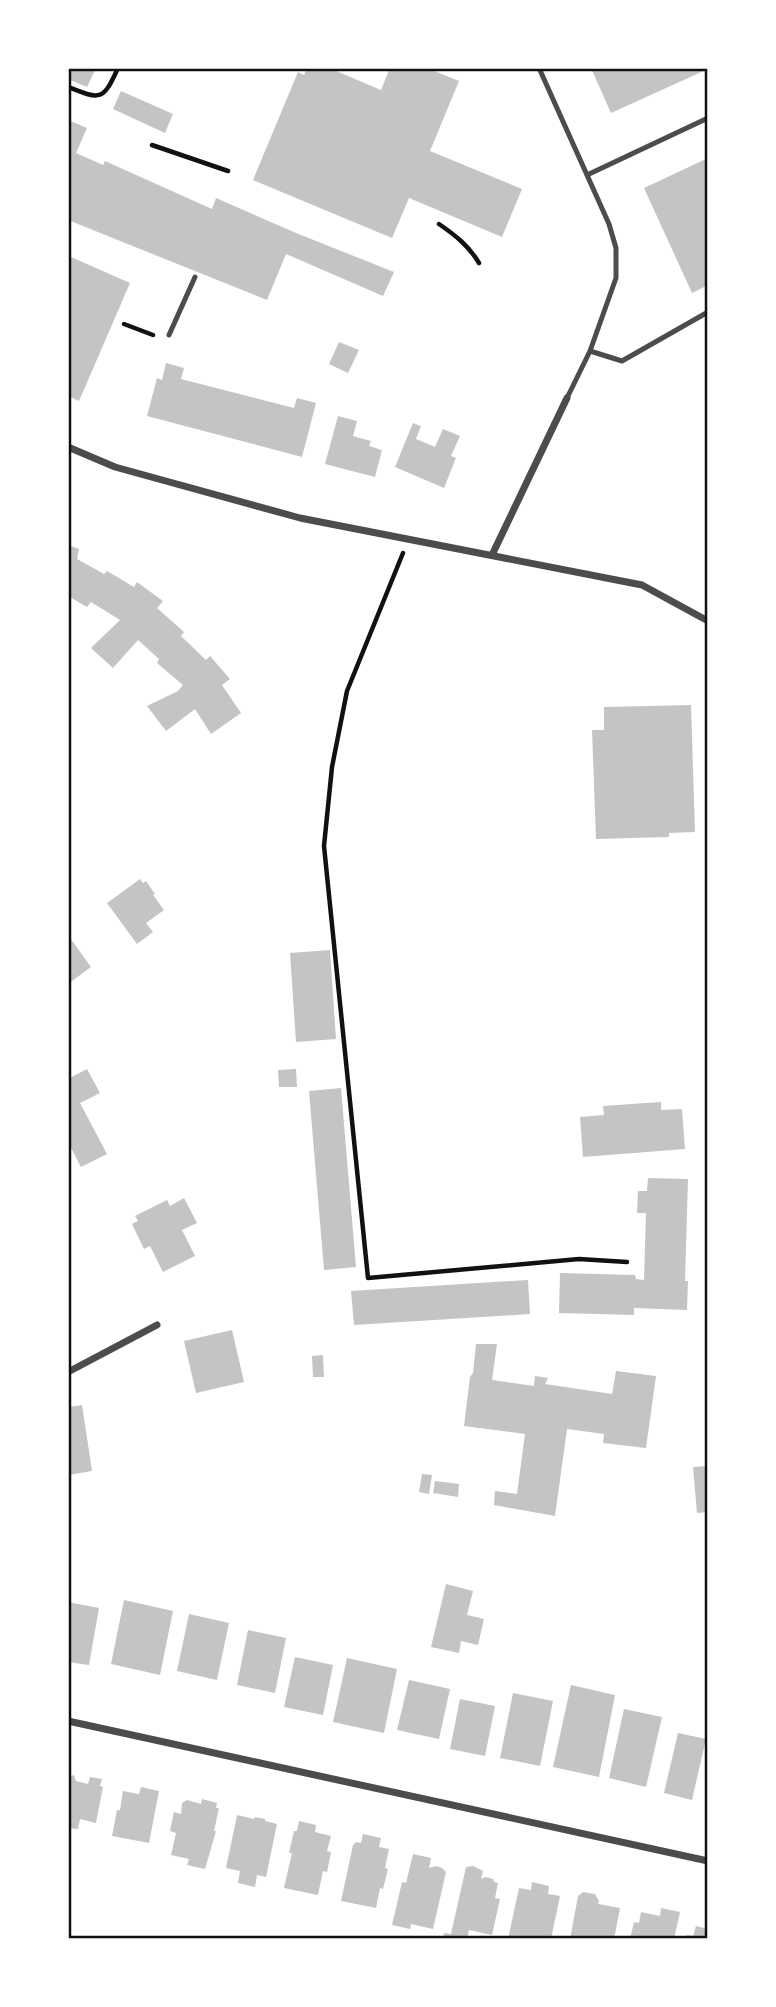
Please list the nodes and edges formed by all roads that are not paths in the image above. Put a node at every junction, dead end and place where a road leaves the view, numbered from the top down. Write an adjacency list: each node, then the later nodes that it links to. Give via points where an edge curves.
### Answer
1 (539, 68): 3 (lane)
2 (708, 118): 3 (lane)
3 (587, 175): 7 (lane, via 616,248 616,278)
4 (195, 277): 6 (lane)
5 (708, 312): 7 (lane, via 622,361)
6 (169, 335)
7 (590, 351): 8 (lane)
8 (567, 398): 10 (street)
9 (68, 447): 10 (street, via 116,467 300,519)
10 (492, 555): 11 (street, via 642,585)
11 (708, 621)
12 (157, 1325): 13 (street)
13 (68, 1372)
14 (68, 1721): 15 (street)
15 (708, 1861)

